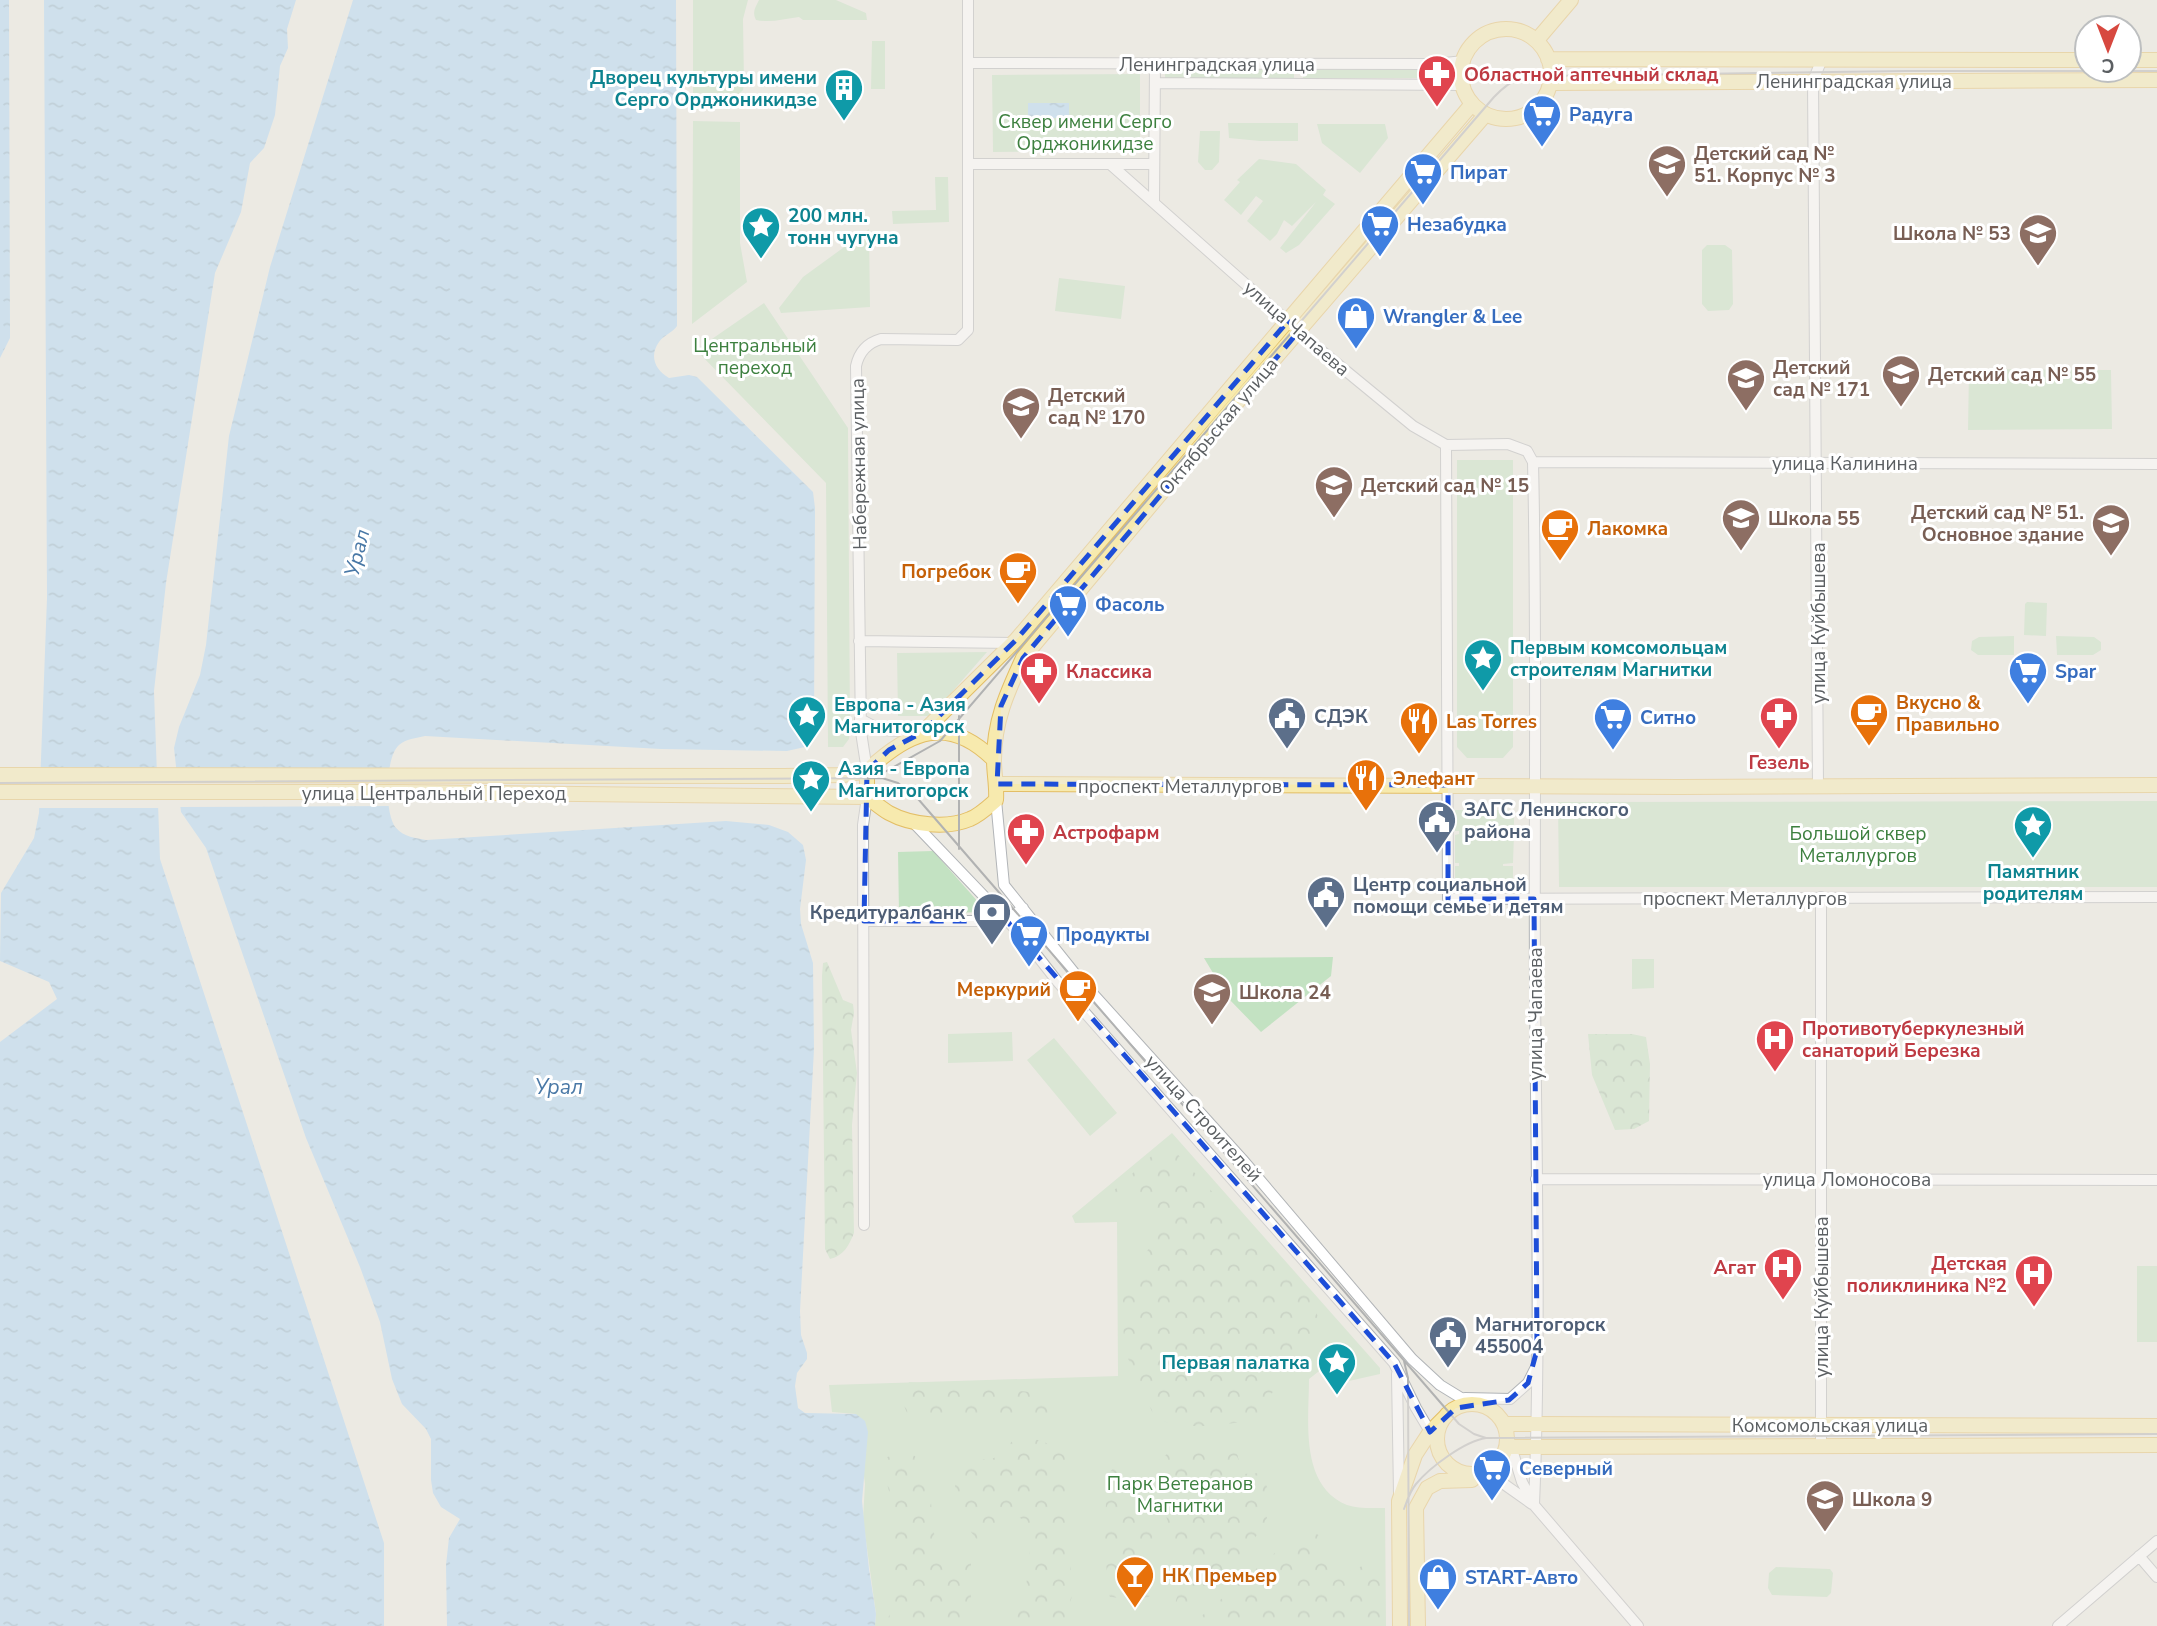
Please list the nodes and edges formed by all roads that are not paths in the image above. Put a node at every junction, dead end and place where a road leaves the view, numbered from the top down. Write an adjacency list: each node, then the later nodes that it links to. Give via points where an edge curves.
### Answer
1 (968, 0): 9 (street, Набережная улица)
2 (1571, 0): 3 (main road)
3 (1537, 40): 4 (main road); 8 (main road, via 1514,29 1488,33 1472,44)
4 (1548, 58): 5 (main road, Ленинградская улица); 13 (main road)
5 (1798, 59): 6 (main road, Ленинградская улица); 12 (street)
6 (1822, 59): 7 (main road, Ленинградская улица); 12 (street, улица Куйбышева)
7 (2073, 60)
8 (1464, 61): 10 (street, Ленинградская улица); 15 (main road)
9 (970, 63): 10 (street, Ленинградская улица); 18 (street, Набережная улица)
10 (1155, 64): 14 (street)
11 (2157, 80): 12 (main road, Ленинградская улица)
12 (1813, 81): 13 (main road, Ленинградская улица); 25 (street, улица Куйбышева)
13 (1551, 82): 17 (main road, via 1541,104 1525,116 1505,120)
14 (1154, 83): 15 (street, Ленинградская улица); 20 (street)
15 (1462, 85): 16 (main road)
16 (1472, 104): 17 (main road); 22 (main road, Октябрьская улица)
17 (1485, 115): 22 (main road, Октябрьская улица)
18 (969, 164): 19 (street); 27 (street, Набережная улица, via 967,334 951,341 881,339 866,346 857,361)
19 (1110, 164): 20 (street); 21 (street, улица Чапаева)
20 (1154, 164): 21 (street)
21 (1154, 202): 22 (street, улица Чапаева)
22 (1293, 326): 23 (street, улица Чапаева, via 1413,426); 28 (main road, Октябрьская улица); 31 (main road, Октябрьская улица, via 1023,658 1001,706)
23 (1446, 445): 24 (street, via 1508,444 1528,451); 35 (street)
24 (1533, 462): 25 (street, улица Калинина); 36 (street, улица Чапаева)
25 (1817, 463): 26 (street, улица Калинина); 38 (street, улица Куйбышева)
26 (2157, 464)
27 (859, 641): 28 (street); 29 (street, Набережная улица)
28 (1013, 643): 30 (main road, Октябрьская улица)
29 (860, 719): 30 (street, via 881,730); 32 (street, Набережная улица)
30 (923, 733): 31 (main road, via 962,736); 32 (main road, via 889,750)
31 (994, 760): 34 (main road)
32 (867, 771): 33 (main road, улица Центральный Переход, via 815,776); 40 (main road)
33 (7, 775)
34 (997, 784): 35 (main road, проспект Металлургов); 41 (main road)
35 (1448, 785): 36 (main road, проспект Металлургов); 45 (street, проспект Металлургов, via 1448,899)
36 (1534, 785): 38 (main road, проспект Металлургов); 45 (street, улица Чапаева)
37 (2157, 785): 38 (main road, проспект Металлургов)
38 (1818, 787)
39 (7, 792): 40 (main road, улица Центральный Переход)
40 (867, 797): 42 (main road); 47 (street)
41 (996, 800): 42 (main road, via 968,820); 46 (street, улица Строителей, via 1004,885)
42 (912, 822): 48 (street, улица Строителей)
43 (1821, 897): 44 (street, проспект Металлургов); 45 (street, проспект Металлургов); 50 (street, улица Куйбышева)
44 (2157, 897)
45 (1534, 899): 49 (street, улица Чапаева)
46 (1023, 908): 48 (street); 55 (street, улица Строителей, via 1076,975 1242,1159 1412,1359)
47 (864, 921): 48 (street); 52 (street)
48 (1007, 921): 54 (street, улица Строителей)
49 (1536, 1179): 50 (street, улица Ломоносова); 53 (street, улица Чапаева)
50 (1821, 1179): 51 (street, улица Ломоносова); 59 (street, улица Куйбышева)
51 (2157, 1180)
52 (864, 1225)
53 (1536, 1366): 56 (street, via 1528,1383); 58 (street, улица Чапаева)
54 (1397, 1368): 62 (street, улица Строителей); 68 (street)
55 (1456, 1396): 56 (street); 57 (street, улица Строителей)
56 (1510, 1399): 57 (street)
57 (1477, 1405): 61 (main road, via 1496,1413); 62 (main road, via 1456,1408 1445,1417)
58 (1536, 1424): 59 (main road, Комсомольская улица); 61 (main road, Комсомольская улица); 65 (street, улица Чапаева)
59 (1821, 1425): 60 (main road, Комсомольская улица); 63 (street, улица Куйбышева)
60 (2157, 1426)
61 (1505, 1427): 66 (main road)
62 (1434, 1438): 67 (main road, via 1447,1463); 68 (main road, via 1409,1468)
63 (1821, 1445): 64 (main road, Комсомольская улица); 65 (main road, Комсомольская улица)
64 (2157, 1445)
65 (1536, 1446): 66 (main road, Комсомольская улица); 69 (street, улица Чапаева)
66 (1508, 1447): 67 (main road, via 1495,1465); 69 (street)
67 (1473, 1475): 69 (street); 74 (main road, via 1427,1488 1416,1508)
68 (1399, 1501): 73 (main road)
69 (1534, 1505): 75 (street)
70 (2157, 1541): 71 (street)
71 (2139, 1556): 72 (street); 76 (street)
72 (2157, 1577)
73 (1400, 1626)
74 (1418, 1626)
75 (1638, 1626)
76 (2058, 1626)

